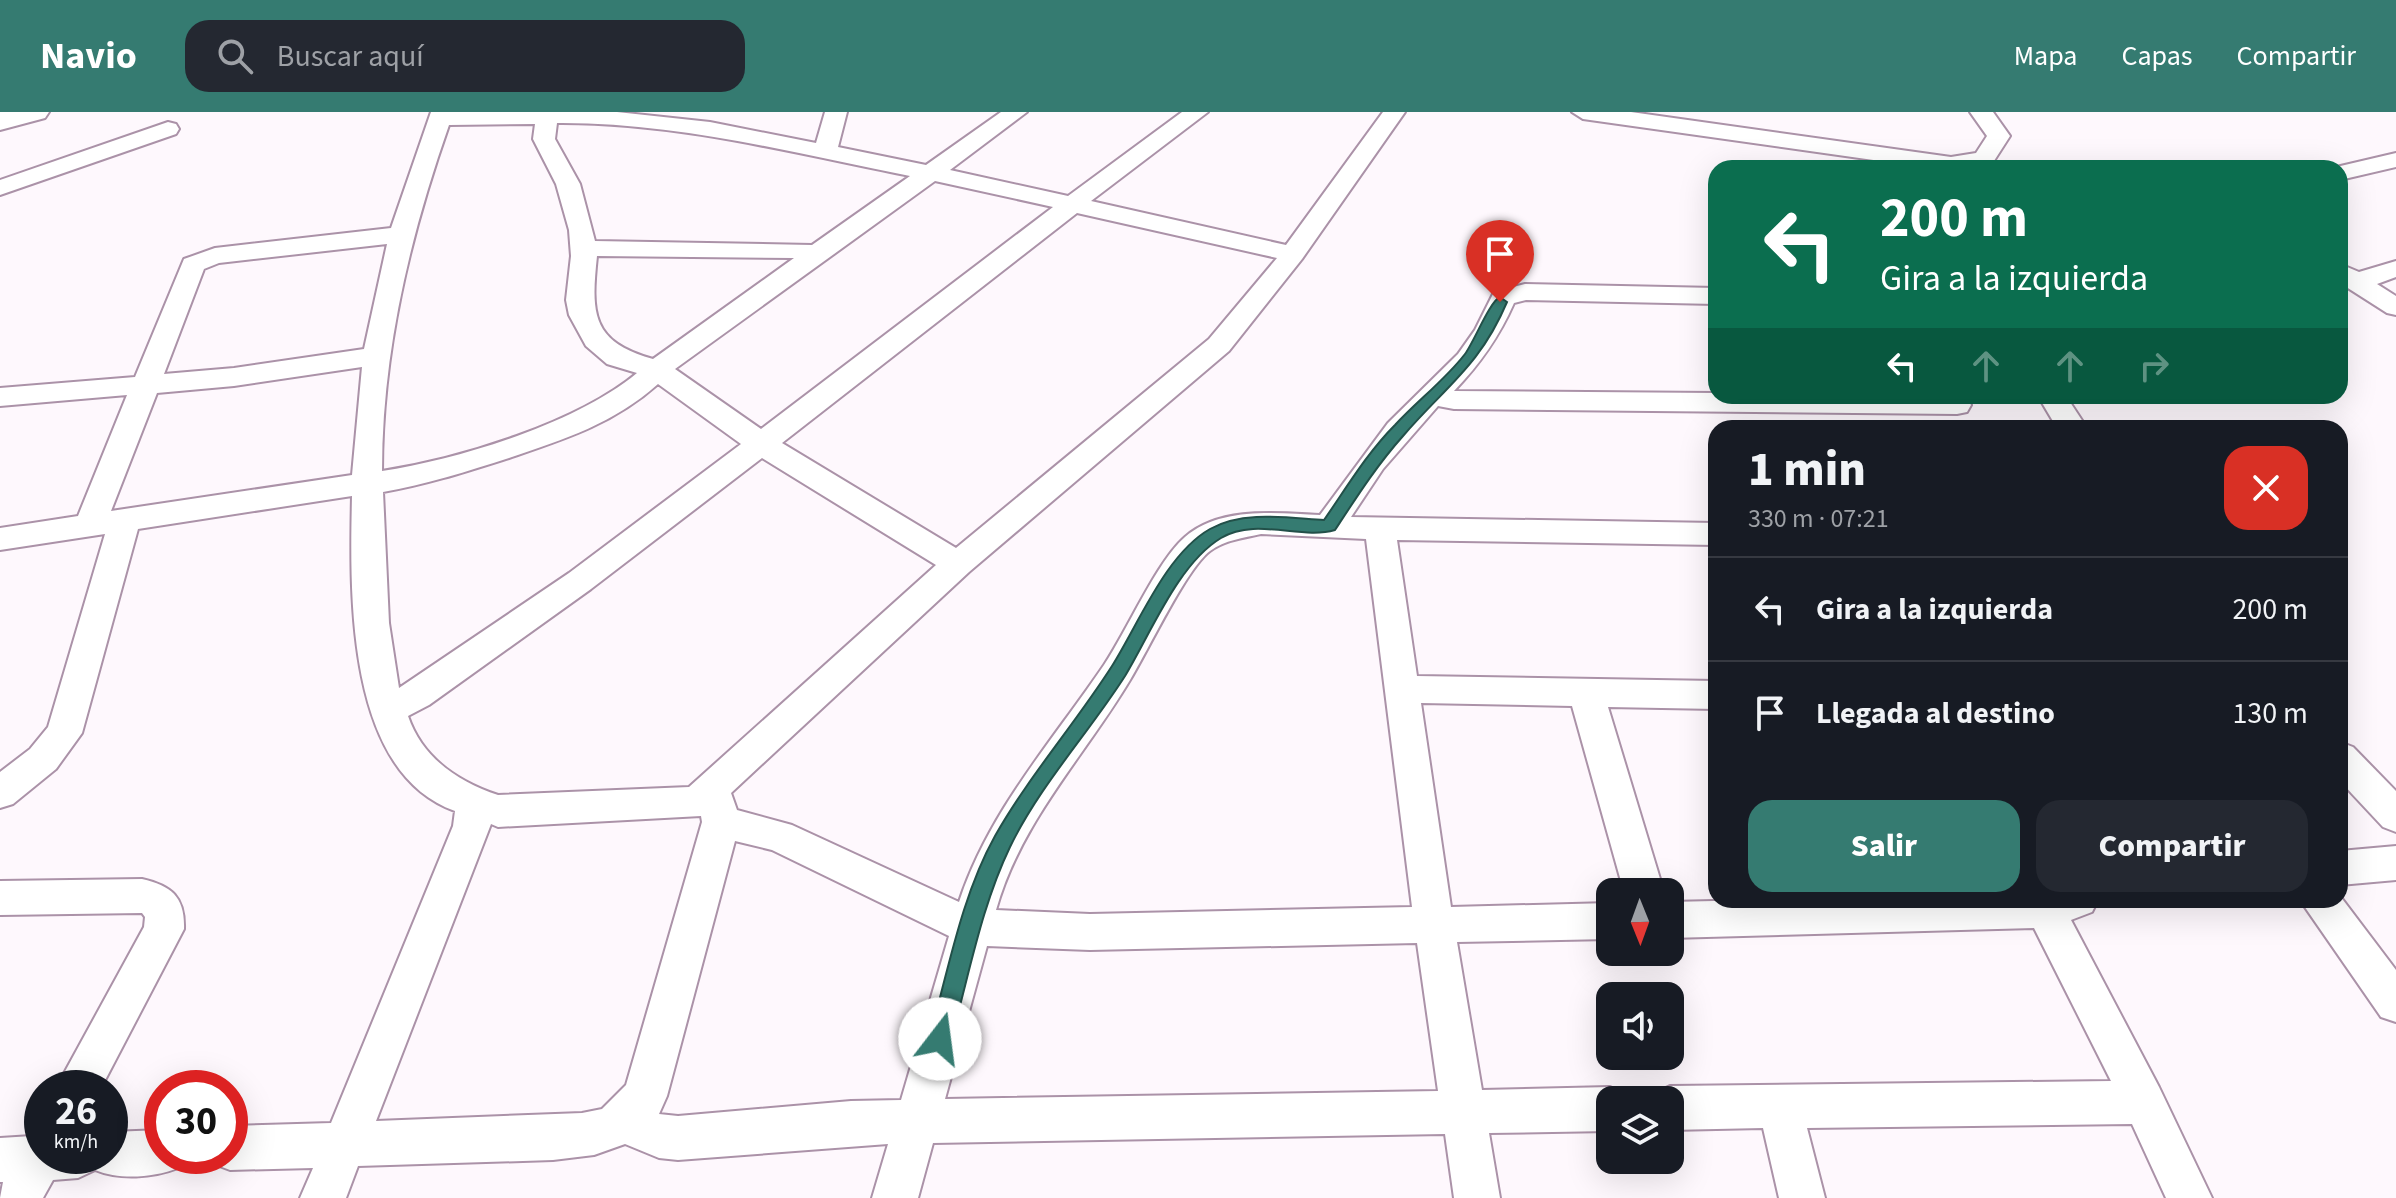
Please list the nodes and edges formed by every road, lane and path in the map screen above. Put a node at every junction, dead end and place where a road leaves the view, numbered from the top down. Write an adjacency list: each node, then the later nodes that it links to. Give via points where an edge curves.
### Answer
1 (35, 112): 11 (highway)
2 (836, 112): 14 (street)
3 (1016, 112): 19 (street)
4 (1197, 112): 21 (street)
5 (1394, 112): 25 (street)
6 (1583, 112): 12 (street)
7 (1981, 112): 16 (street, via 1999,136 1984,159)
8 (592, 114): 10 (street); 14 (street)
9 (441, 115): 10 (street); 22 (street)
10 (547, 115): 23 (street, via 544,139 568,184)
11 (0, 121)
12 (1717, 122): 15 (street)
13 (168, 129): 20 (street)
14 (826, 150): 19 (street)
15 (1918, 160)
16 (1977, 160)
17 (2396, 160): 18 (street)
18 (2348, 171)
19 (932, 173): 21 (street); 24 (street)
20 (0, 188)
21 (1073, 205): 25 (street); 36 (street)
22 (399, 235): 30 (street); 32 (street, via 215,256 193,264)
23 (584, 248): 24 (street); 31 (street, via 579,300 588,328 607,352)
24 (818, 254): 31 (street)
25 (1293, 254): 44 (street, via 1219,345)
26 (2396, 269): 27 (street)
27 (2348, 277): 29 (street)
28 (1708, 296): 33 (street, via 1508,295 1468,360)
29 (2396, 307)
30 (375, 356): 32 (street); 37 (street)
31 (656, 369): 36 (street); 37 (street, via 614,406 576,425 464,462)
32 (147, 385): 34 (street); 39 (street)
33 (1433, 396): 35 (street); 40 (street, via 1372,462)
34 (0, 397)
35 (1960, 410)
36 (761, 444): 44 (street); 48 (street, via 580,581)
37 (366, 484): 38 (street); 48 (street, via 372,610)
38 (125, 520): 39 (street); 50 (street, via 64,733 43,759)
39 (90, 526): 43 (street)
40 (1329, 526): 41 (street); 64 (street, via 1245,525 1218,532 1190,552 1116,674 1020,810 990,870)
41 (1380, 529): 42 (street); 45 (street)
42 (1708, 534)
43 (0, 539)
44 (958, 564): 52 (street)
45 (1401, 689): 46 (street); 63 (street)
46 (1586, 692): 47 (street); 56 (street)
47 (1708, 695)
48 (386, 711): 51 (street, via 425,774)
49 (2348, 765): 53 (street)
50 (0, 793)
51 (474, 805): 52 (street, via 498,811 697,802); 74 (street, via 472,826)
52 (715, 807): 64 (street); 72 (street, via 645,1096)
53 (2396, 816)
54 (2396, 863): 55 (street)
55 (2348, 867)
56 (1640, 878)
57 (0, 898): 66 (street, via 142,896 154,899 165,912 164,929)
58 (1941, 908): 61 (street)
59 (2056, 908): 67 (street)
60 (2326, 908): 65 (street)
61 (1684, 919)
62 (1596, 921): 63 (street)
63 (1434, 925): 64 (street, via 1090,932); 71 (street)
64 (971, 927): 73 (street)
65 (2396, 1003)
66 (88, 1070)
67 (2144, 1102): 68 (street); 82 (street)
68 (1780, 1107): 69 (street); 81 (street)
69 (1684, 1108)
70 (1596, 1109): 71 (street)
71 (1461, 1111): 73 (street); 80 (street)
72 (624, 1121): 73 (street, via 678,1138 785,1126); 74 (street, via 597,1134 553,1138)
73 (917, 1123): 79 (street)
74 (345, 1142): 75 (street); 78 (street)
75 (248, 1147)
76 (31, 1174): 77 (street)
77 (19, 1198)
78 (323, 1198)
79 (895, 1198)
80 (1477, 1198)
81 (1802, 1198)
82 (2189, 1198)

